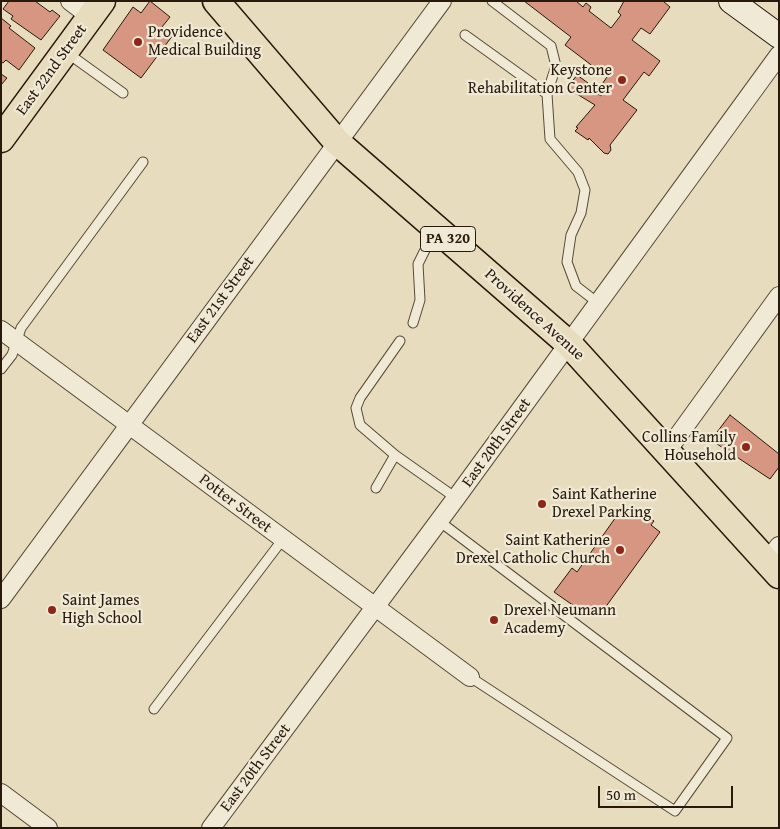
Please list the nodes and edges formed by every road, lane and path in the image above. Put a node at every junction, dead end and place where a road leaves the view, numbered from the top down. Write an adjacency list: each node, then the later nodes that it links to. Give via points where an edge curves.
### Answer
1 (70, 1): 6 (street)
2 (216, 1): 14 (main road, Providence Avenue / PA 320)
3 (442, 1): 14 (street, East 21st Street)
4 (492, 1): 12 (lane, via 551,46 556,66)
5 (731, 1): 8 (street)
6 (97, 9): 9 (main road, East 22nd Street)
7 (465, 35): 12 (lane)
8 (779, 36)
9 (66, 52): 11 (lane); 13 (main road, East 22nd Street)
10 (779, 55): 18 (street, East 20th Street)
11 (123, 93)
12 (547, 94): 18 (lane, via 550,139 578,172 585,190 581,213 571,235 567,262 576,286)
13 (1, 140)
14 (337, 142): 16 (main road, Providence Avenue / PA 320); 25 (street, East 21st Street)
15 (143, 162): 22 (lane, via 21,328)
16 (442, 233): 19 (lane, via 426,248 418,264 420,300); 23 (main road, Providence Avenue / PA 320)
17 (779, 296): 26 (street)
18 (598, 303): 23 (street, East 20th Street)
19 (413, 323)
20 (1, 330): 22 (street, Potter Street)
21 (400, 341): 27 (lane, via 356,408 360,425)
22 (16, 342): 24 (lane); 25 (street, Potter Street)
23 (569, 344): 26 (main road, Providence Avenue / PA 320); 29 (street, East 20th Street)
24 (1, 370)
25 (130, 426): 31 (street, Potter Street); 33 (street, East 21st Street)
26 (667, 451): 32 (main road, Providence Avenue / PA 320)
27 (395, 455): 28 (lane); 29 (lane)
28 (376, 488)
29 (456, 498): 30 (street, East 20th Street)
30 (439, 521): 34 (street, East 20th Street); 35 (lane, via 727,738 674,811)
31 (283, 540): 34 (street, Potter Street); 36 (lane)
32 (775, 561)
33 (1, 599)
34 (375, 607): 35 (street, Potter Street); 39 (street, East 20th Street)
35 (470, 676)
36 (154, 710)
37 (1, 793): 38 (street)
38 (48, 828)
39 (211, 828)

